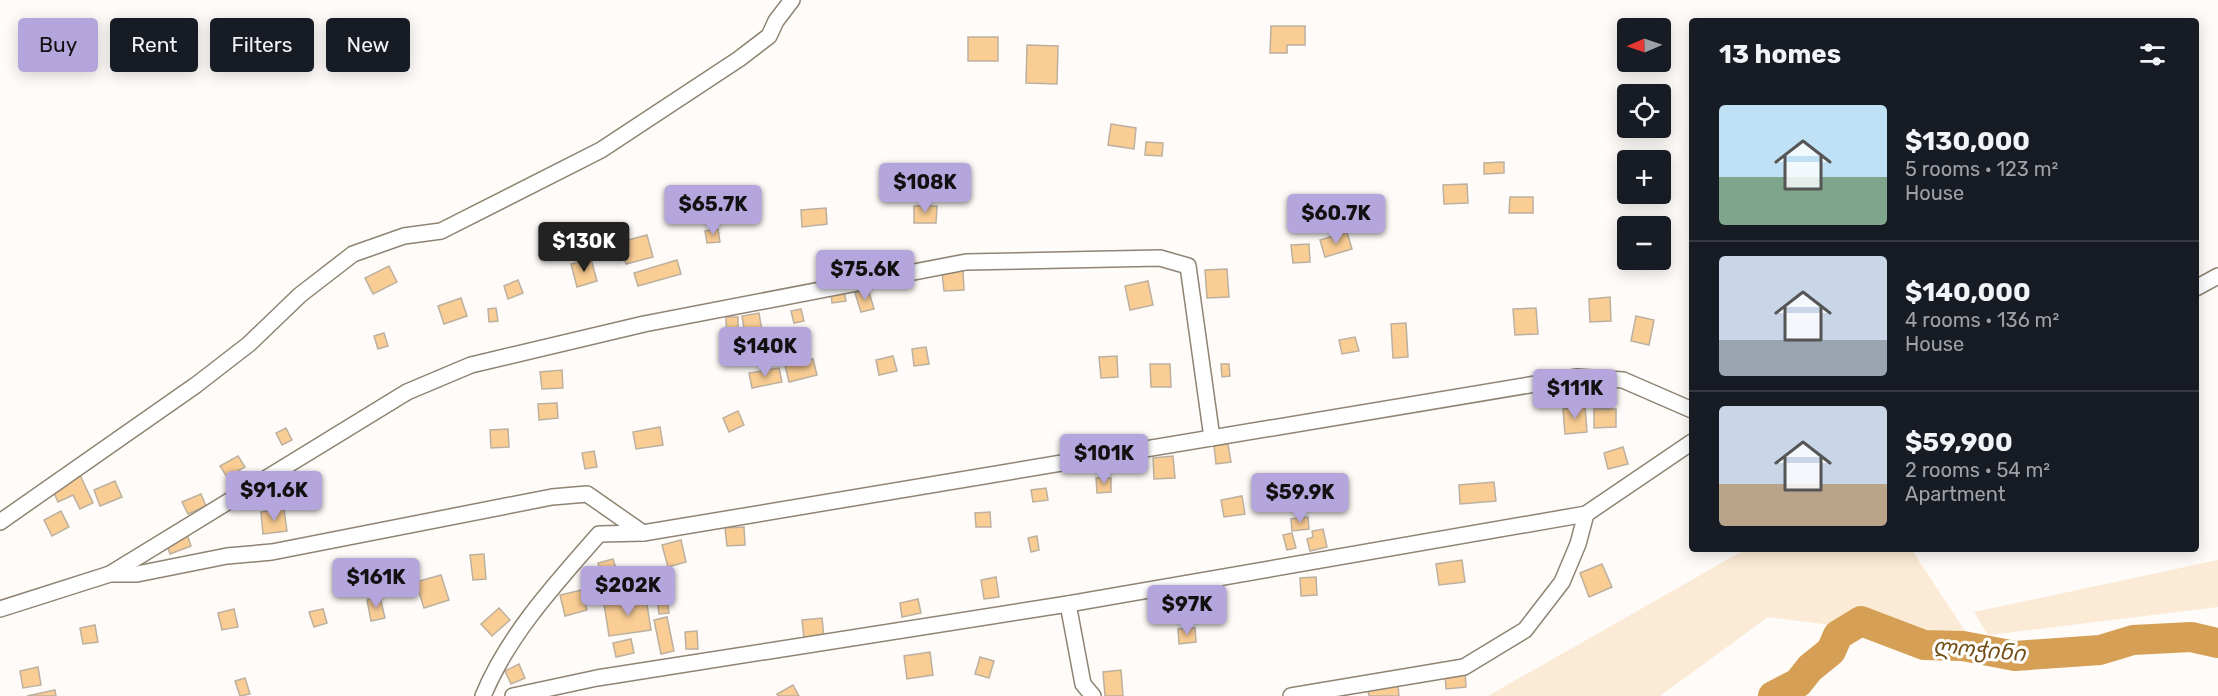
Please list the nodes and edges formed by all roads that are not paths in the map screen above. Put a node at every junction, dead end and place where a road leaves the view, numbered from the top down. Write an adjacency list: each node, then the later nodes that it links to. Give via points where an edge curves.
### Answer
1 (792, 0): 8 (street, via 769,36 601,150 441,231 404,236 353,254 196,385)
2 (2218, 276): 3 (street)
3 (2199, 286)
4 (1689, 409): 5 (street, via 1623,380 1577,377)
5 (1212, 438): 9 (street); 10 (street, via 1188,266 1160,258 966,262 644,324 471,365 407,392)
6 (1689, 444): 7 (street)
7 (1586, 514): 11 (street); 16 (street, via 1562,582 1525,630 1464,667)
8 (0, 522)
9 (643, 533): 10 (street, via 587,494 552,497 272,552 226,556 137,574); 13 (street, via 599,534 533,612 491,675)
10 (111, 574): 12 (street)
11 (1068, 604): 14 (street, via 597,678); 15 (street, via 1083,684)
12 (0, 609)
13 (483, 696)
14 (513, 696)
15 (1093, 696)
16 (1291, 696)

